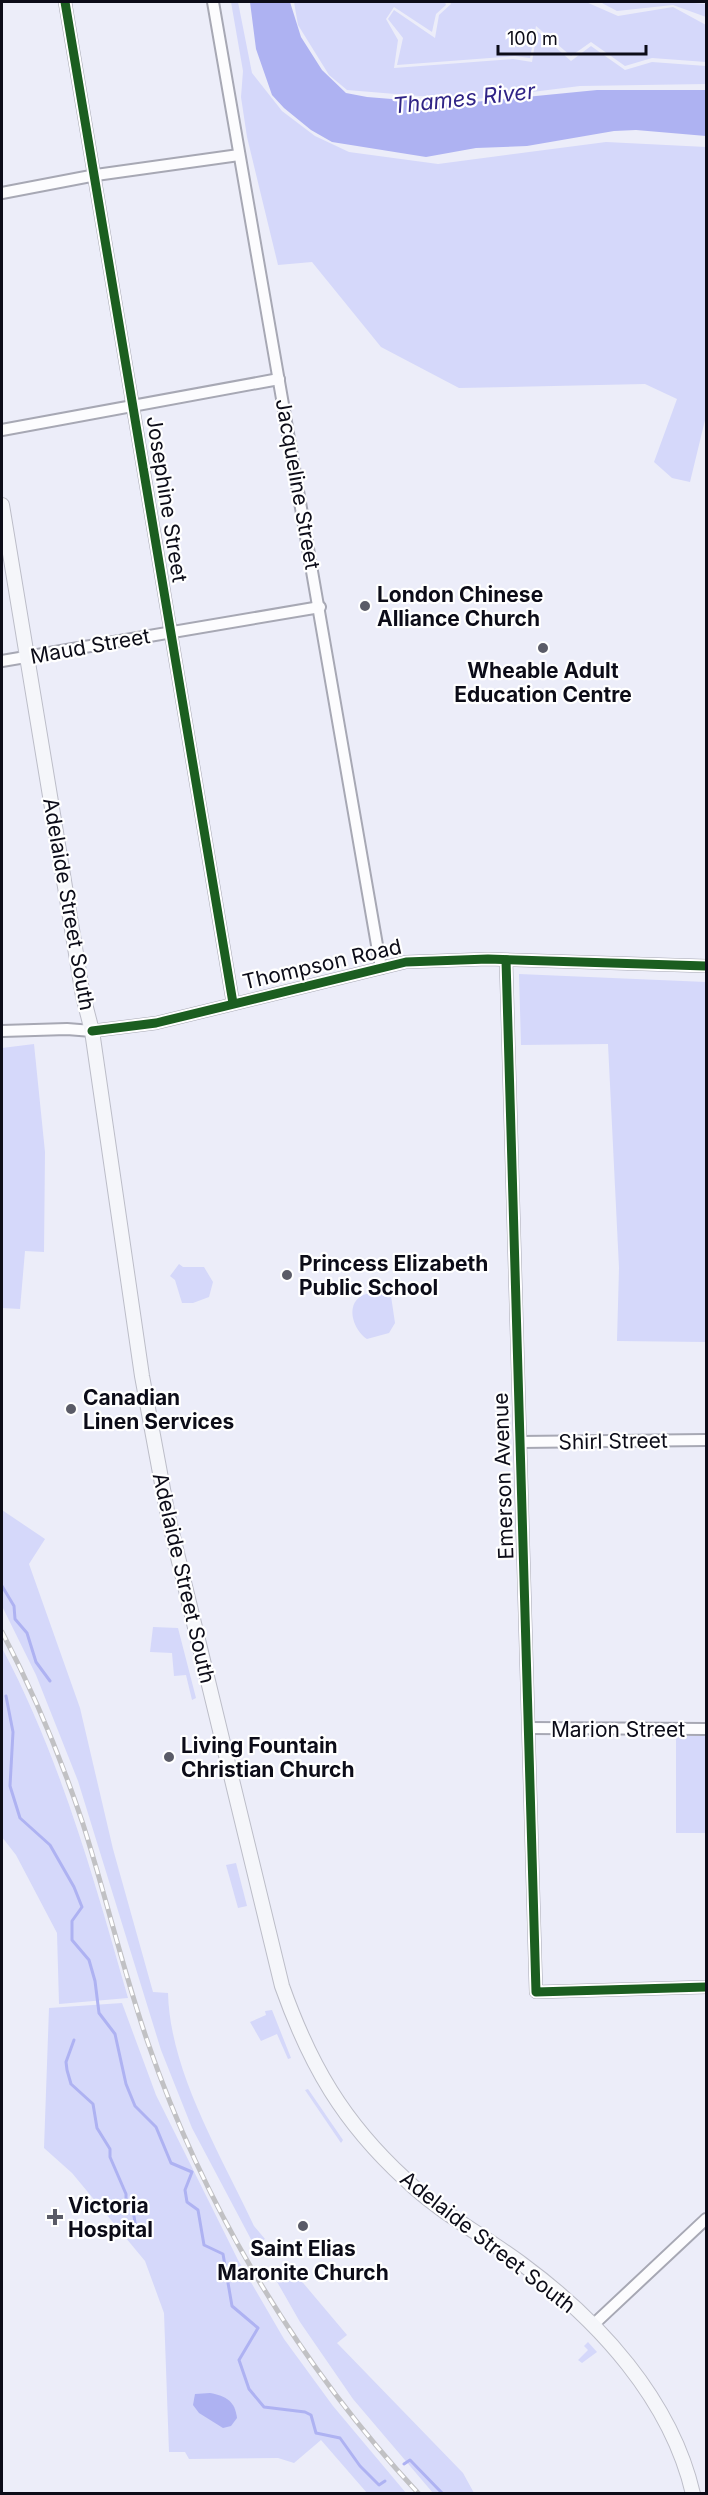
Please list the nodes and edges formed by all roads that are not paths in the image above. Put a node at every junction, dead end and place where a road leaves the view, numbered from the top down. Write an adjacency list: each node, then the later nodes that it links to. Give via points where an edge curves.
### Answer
1 (65, 2): 4 (street, Josephine Street)
2 (213, 2): 3 (street, Jacqueline Street)
3 (239, 155): 4 (street); 6 (street, Jacqueline Street)
4 (96, 175): 5 (street); 7 (street, Josephine Street)
5 (2, 193)
6 (279, 380): 7 (street); 10 (street, Jacqueline Street)
7 (132, 404): 8 (street); 11 (street, Josephine Street)
8 (2, 430)
9 (2, 505): 12 (main road, Adelaide Street South)
10 (320, 607): 11 (street, Maud Street); 16 (street, Jacqueline Street)
11 (170, 631): 12 (street, Maud Street); 17 (street, Josephine Street)
12 (26, 658): 13 (street, Maud Street); 18 (main road, Adelaide Street South)
13 (2, 661)
14 (506, 960): 15 (street, Thompson Road); 16 (street, Thompson Road, via 406,962); 21 (street, Emerson Avenue)
15 (706, 966)
16 (381, 968): 17 (street, Thompson Road)
17 (233, 1003): 18 (street, Thompson Road, via 156,1023)
18 (92, 1031): 19 (street, Thompson Road); 26 (main road, Adelaide Street South, via 142,1376 168,1516 282,1986 298,2031 343,2113 404,2179 440,2210 521,2263)
19 (2, 1032)
20 (706, 1440): 21 (street, Shirl Street)
21 (520, 1442): 22 (street, Emerson Avenue)
22 (529, 1728): 23 (street, Marion Street); 24 (street, Emerson Avenue, via 536,1992)
23 (706, 1729)
24 (706, 1987)
25 (706, 2219): 26 (street)
26 (592, 2325): 27 (main road, Adelaide Street South, via 618,2351 647,2391 669,2431)
27 (693, 2493)

